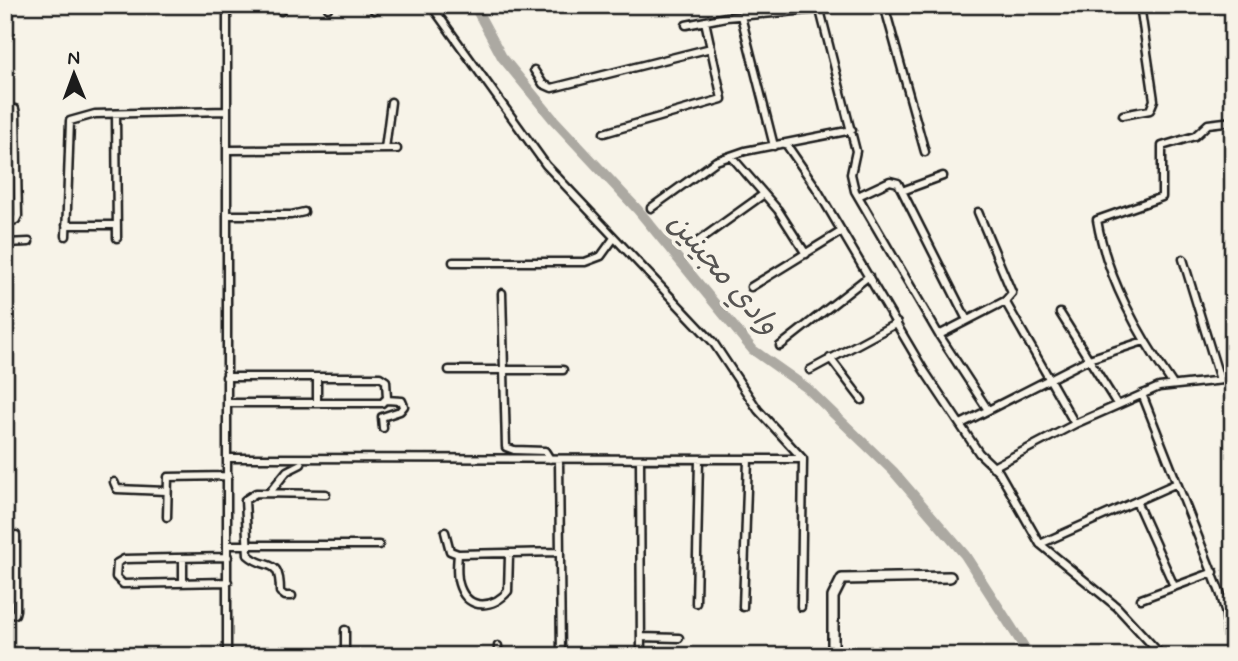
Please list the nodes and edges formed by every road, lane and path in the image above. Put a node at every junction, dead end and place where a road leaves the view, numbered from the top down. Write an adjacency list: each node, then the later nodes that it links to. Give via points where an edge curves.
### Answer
1 (143, 5): 2 (street)
2 (181, 5)
3 (228, 5): 19 (street)
4 (431, 5): 46 (street, via 546,164)
5 (867, 5): 9 (street)
6 (884, 5): 30 (street)
7 (1140, 5): 21 (street, via 1154,100 1150,110)
8 (1229, 5): 14 (street)
9 (845, 6): 10 (street)
10 (816, 8): 11 (street); 23 (street)
11 (741, 16): 12 (street); 26 (street)
12 (705, 21): 13 (street); 15 (street)
13 (686, 24)
14 (1233, 43)
15 (711, 48): 16 (street, via 552,89); 24 (street, via 722,99)
16 (534, 70)
17 (391, 102): 27 (street)
18 (5, 108): 40 (street, via 15,109 16,114 18,216)
19 (228, 111): 20 (street); 29 (street)
20 (116, 114): 41 (street, via 85,115 68,123); 42 (street)
21 (1123, 115)
22 (1233, 121): 61 (street, via 1208,124 1195,136 1162,146 1162,197 1097,220 1118,286)
23 (852, 130): 25 (street); 35 (street, via 857,157 852,181)
24 (604, 133)
25 (786, 144): 26 (street); 43 (street)
26 (774, 146): 31 (street)
27 (385, 149): 28 (street); 29 (street)
28 (397, 149)
29 (228, 150): 39 (street)
30 (925, 152)
31 (731, 156): 34 (street); 36 (street, via 716,161)
32 (943, 176): 33 (street)
33 (902, 191): 35 (street, via 898,183 890,181); 58 (street)
34 (764, 194): 49 (street); 50 (street)
35 (858, 196): 60 (street)
36 (651, 208)
37 (304, 212): 39 (street)
38 (978, 212): 56 (street, via 1011,288)
39 (227, 215): 69 (street)
40 (5, 223)
41 (66, 225): 42 (street); 44 (street)
42 (117, 225): 45 (street)
43 (842, 231): 50 (street); 53 (street)
44 (66, 236)
45 (117, 238)
46 (614, 238): 52 (street, via 601,256 585,262); 91 (street, via 713,342 758,410)
47 (5, 243): 48 (street)
48 (29, 243)
49 (693, 245)
50 (806, 254): 54 (street)
51 (1183, 259): 73 (street)
52 (453, 262)
53 (869, 276): 59 (street); 62 (street)
54 (751, 286)
55 (502, 293): 66 (street)
56 (1005, 301): 58 (street); 72 (street)
57 (1060, 313): 64 (street)
58 (967, 320): 60 (street)
59 (897, 323): 63 (street); 82 (street)
60 (939, 335): 81 (street)
61 (1144, 341): 64 (street); 74 (street)
62 (780, 346)
63 (831, 359): 68 (street); 77 (street)
64 (1089, 359): 72 (street); 80 (street)
65 (449, 370): 66 (street)
66 (504, 370): 67 (street); 86 (street, via 506,447 545,451)
67 (563, 370)
68 (810, 370)
69 (226, 377): 70 (street); 78 (street)
70 (317, 377): 76 (street, via 383,378); 79 (street)
71 (1233, 379): 73 (street)
72 (1050, 380): 81 (street); 83 (street)
73 (1220, 380): 74 (street)
74 (1172, 383): 75 (street)
75 (1142, 394): 80 (street); 96 (street)
76 (386, 400): 79 (street); 84 (street, via 402,401 404,406 384,414)
77 (862, 400)
78 (227, 403): 79 (street); 85 (street)
79 (317, 403)
80 (1117, 404): 83 (street)
81 (988, 410): 82 (street)
82 (961, 424): 93 (street)
83 (1075, 424): 93 (street)
84 (383, 428)
85 (228, 458): 86 (street); 94 (street)
86 (550, 459): 87 (street)
87 (559, 459): 88 (street); 108 (street)
88 (640, 459): 89 (street); 126 (street)
89 (699, 459): 90 (street); 120 (street)
90 (748, 459): 91 (street); 121 (street)
91 (803, 459): 122 (street)
92 (301, 464): 98 (street, via 287,471)
93 (993, 467): 104 (street)
94 (228, 476): 97 (street, via 167,477); 105 (street)
95 (114, 482): 97 (street, via 117,489)
96 (1177, 484): 100 (street); 113 (street)
97 (166, 491): 101 (street)
98 (269, 493): 99 (street); 106 (street, via 250,494 245,500)
99 (327, 494)
100 (1136, 501): 104 (street); 117 (street)
101 (167, 517)
102 (445, 532): 109 (street, via 450,551)
103 (16, 535): 123 (street, via 16,610)
104 (1040, 544): 135 (street, via 1117,607)
105 (228, 545): 106 (street); 111 (street)
106 (245, 545): 107 (street); 118 (street, via 251,558 274,566 280,592)
107 (379, 545)
108 (560, 552): 110 (street); 132 (street)
109 (458, 554): 110 (street); 110 (street, via 460,589 468,599 484,606 508,591)
110 (509, 555)
111 (228, 557): 112 (street); 115 (street)
112 (183, 558): 116 (street); 116 (street, via 119,561 116,577 123,584)
113 (1213, 572): 117 (street); 124 (street)
114 (950, 578): 134 (street, via 842,579 833,597)
115 (228, 582): 116 (street); 129 (street)
116 (183, 583)
117 (1174, 586): 119 (street)
118 (292, 596)
119 (1141, 598)
120 (696, 603)
121 (743, 607)
122 (801, 607)
123 (5, 615)
124 (1230, 615): 136 (street)
125 (345, 630): 130 (street)
126 (641, 637): 127 (street); 133 (street)
127 (679, 638)
128 (498, 646): 131 (street)
129 (227, 656)
130 (345, 656)
131 (498, 656)
132 (561, 656)
133 (641, 656)
134 (833, 656)
135 (1161, 656)
136 (1229, 656)

